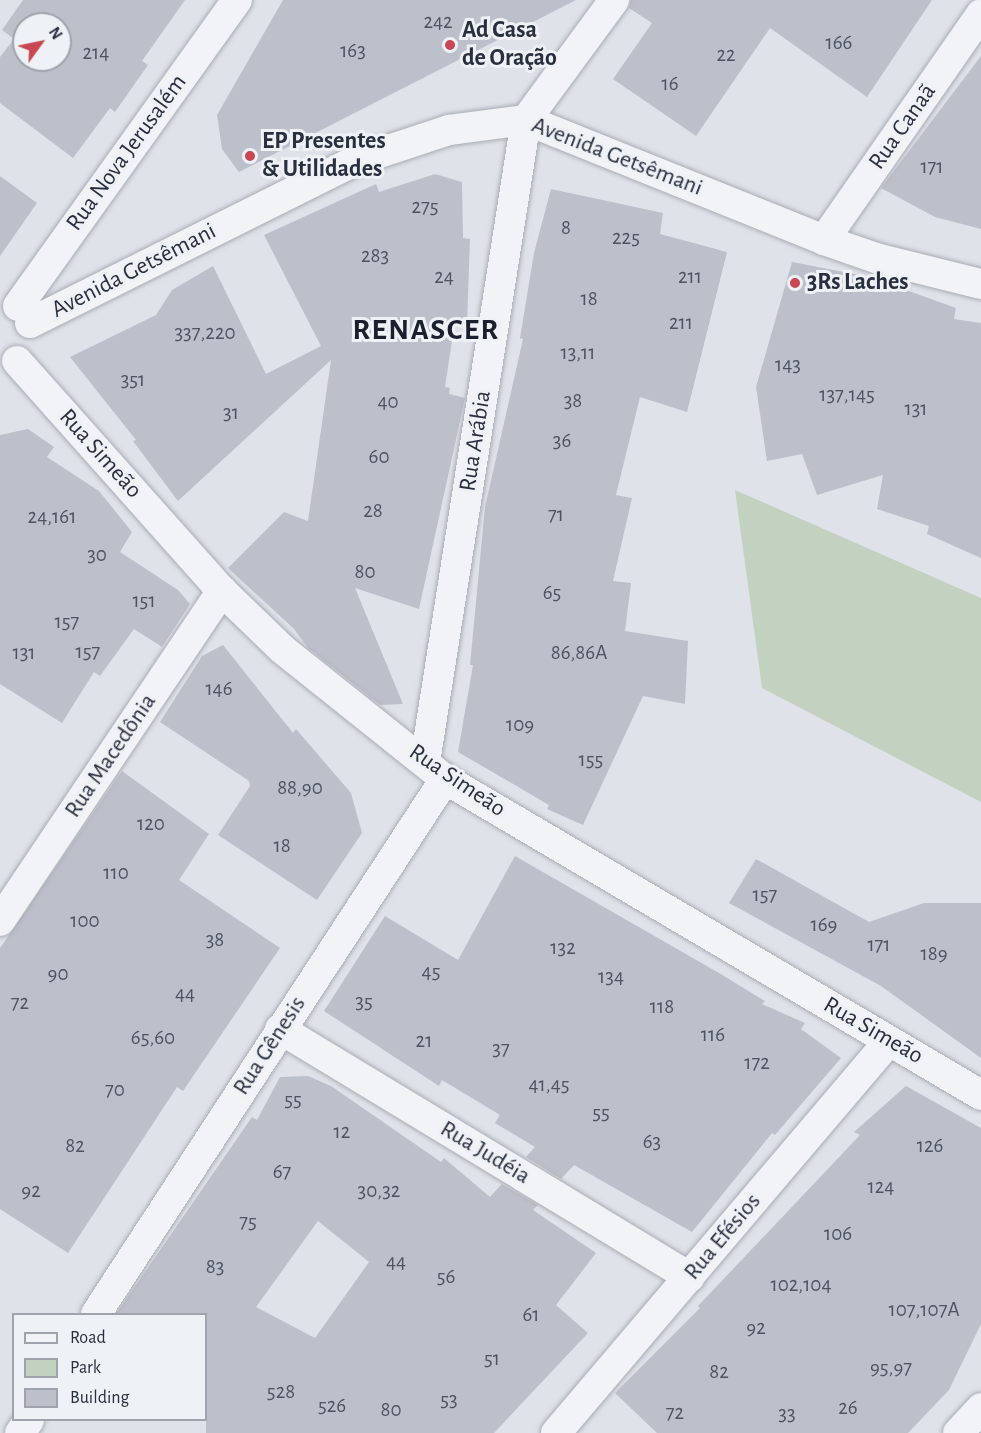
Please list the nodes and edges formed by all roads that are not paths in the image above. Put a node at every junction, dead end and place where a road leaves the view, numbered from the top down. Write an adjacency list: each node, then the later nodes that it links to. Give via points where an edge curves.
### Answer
1 (237, 0): 7 (street, Rua Nova Jerusalém)
2 (614, 0): 4 (street)
3 (981, 14): 5 (street, Rua Canaã)
4 (526, 120): 5 (street, Avenida Getsêmani); 7 (street, Avenida Getsêmani, via 449,130 355,161); 10 (street, Rua Arábia)
5 (824, 240): 6 (street, Avenida Getsêmani, via 876,258)
6 (981, 284)
7 (16, 310): 8 (street, via 29,342)
8 (9, 365): 9 (street, Rua Simeão)
9 (222, 591): 10 (street, Rua Simeão, via 282,649); 11 (street, Rua Macedônia)
10 (435, 771): 12 (street, Rua Gênesis); 13 (street, Rua Simeão)
11 (0, 921)
12 (280, 1029): 15 (street, Rua Judéia); 16 (street, Rua Gênesis)
13 (889, 1041): 14 (street, Rua Simeão); 15 (street, Rua Efésios)
14 (981, 1095)
15 (690, 1277): 18 (street, Rua Efésios)
16 (97, 1313)
17 (981, 1408): 19 (street)
18 (556, 1433)
19 (958, 1433)

